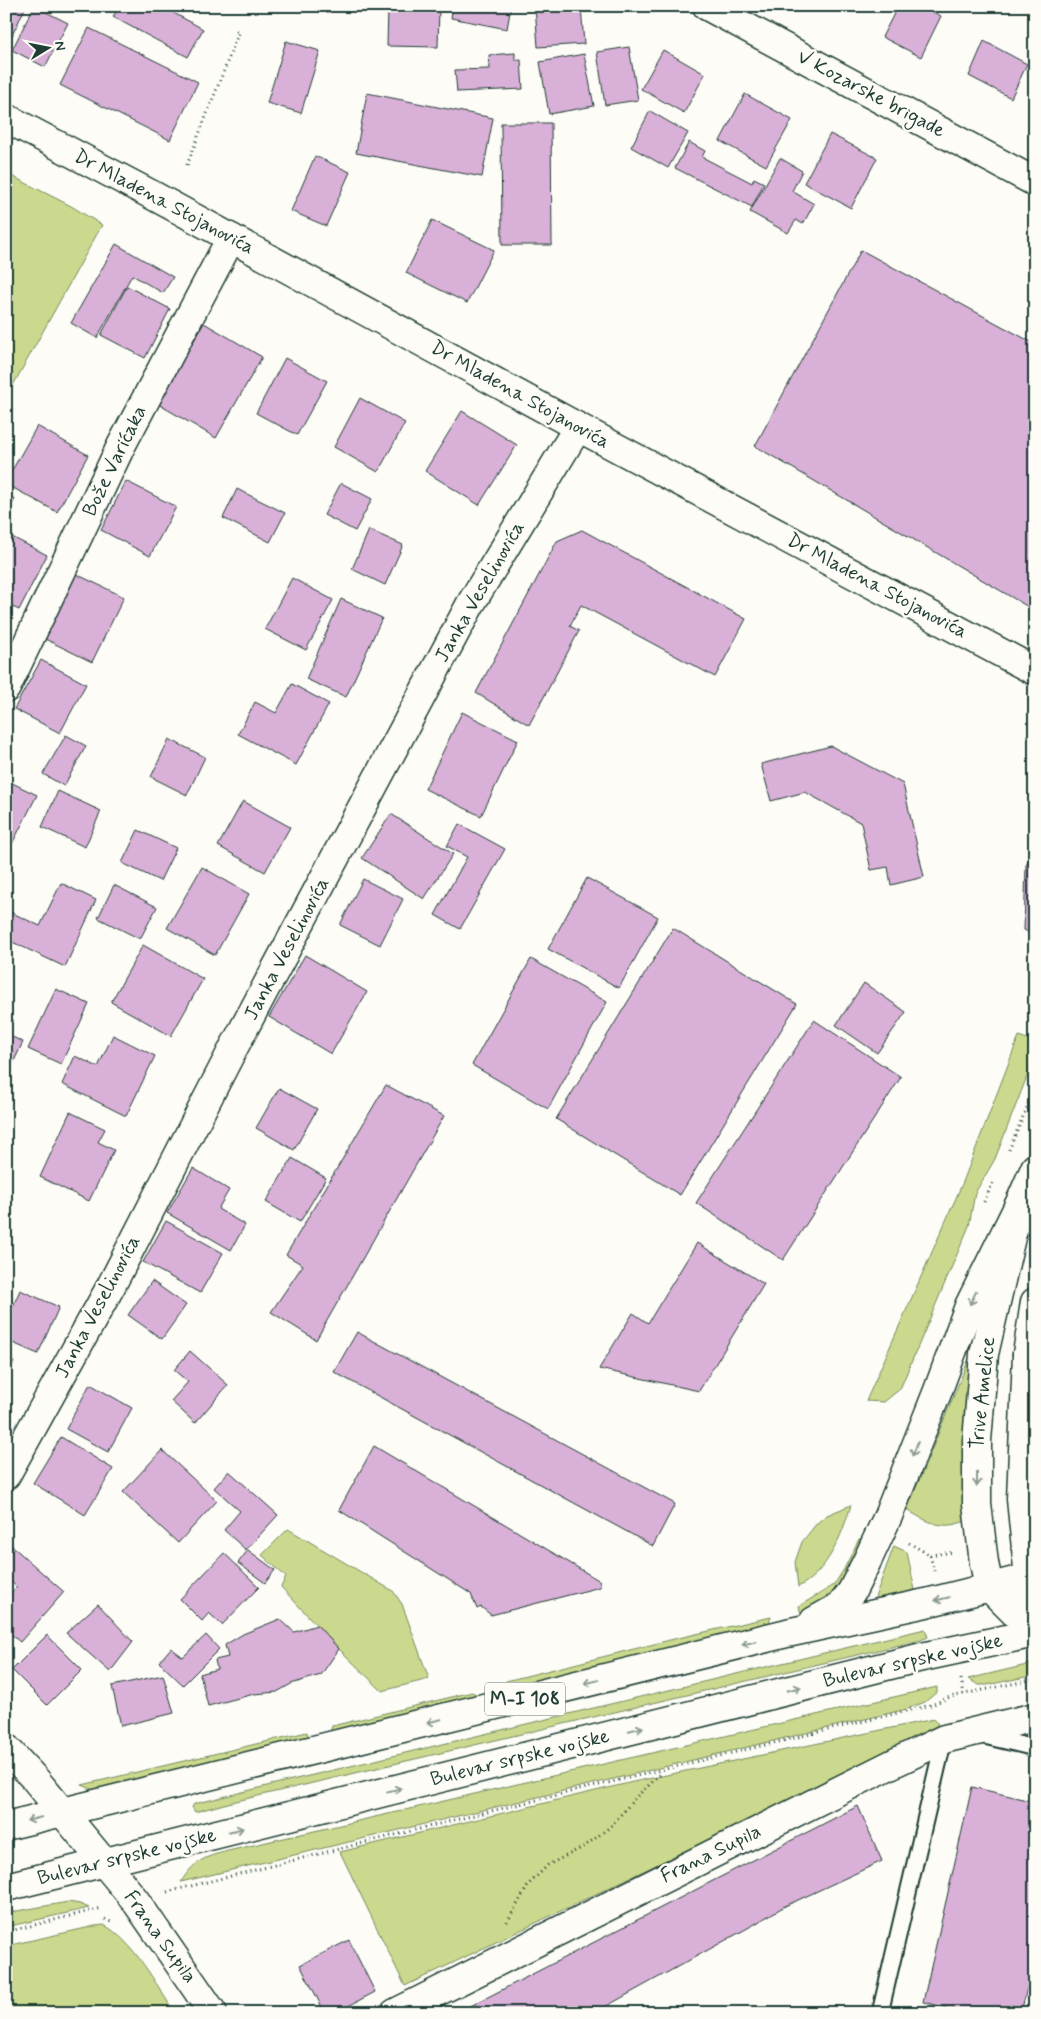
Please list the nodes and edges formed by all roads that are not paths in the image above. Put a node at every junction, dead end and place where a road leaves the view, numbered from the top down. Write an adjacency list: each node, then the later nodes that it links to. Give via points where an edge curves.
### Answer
1 (707, 6): 3 (main road, V Kozarske brigade)
2 (6, 118): 4 (main road, Dr Mladena Stojanovića)
3 (1035, 182)
4 (231, 238): 5 (main road, Dr Mladena Stojanovića); 7 (main road, Bože Varićaka, via 121,446)
5 (578, 427): 6 (main road, Dr Mladena Stojanovića); 13 (main road, Janka Veselinovića, via 470,605 234,1047 111,1286)
6 (1035, 671)
7 (6, 688)
8 (1035, 1168): 9 (main road, Trive Amelice)
9 (1018, 1207): 15 (main road, Trive Amelice, one-way to 15, via 984,1354 977,1441 977,1504); 17 (main road, one-way to 17, via 970,1306 888,1516 852,1591 841,1606)
10 (1035, 1302): 11 (main road, Trive Amelice)
11 (1027, 1354): 12 (main road); 14 (main road, Trive Amelice, via 1021,1499)
12 (1035, 1404)
13 (6, 1475)
14 (1032, 1577): 15 (main road, M-I 108); 16 (main road, Trive Amelice, via 1024,1594)
15 (989, 1587): 16 (main road); 17 (main road, M-I 108, one-way to 17)
16 (1025, 1618): 19 (main road, Trive Amelice)
17 (787, 1633): 24 (main road, M-I 108, one-way to 24)
18 (1035, 1633): 19 (main road, Bulevar srpske vojske)
19 (969, 1646): 26 (main road, Bulevar srpske vojske, one-way to 19)
20 (1035, 1717): 21 (main road, Frana Supila)
21 (956, 1736): 23 (lane); 29 (main road, Frana Supila, via 894,1763); 30 (lane)
22 (6, 1748): 24 (main road, Frana Supila)
23 (1035, 1748)
24 (62, 1813): 25 (main road, M-I 108, one-way to 25); 26 (main road, Frana Supila)
25 (6, 1826)
26 (104, 1863): 27 (main road, Bulevar srpske vojske); 28 (main road, Frana Supila, via 155,1927)
27 (6, 1887)
28 (213, 2013)
29 (395, 2013)
30 (880, 2013)

